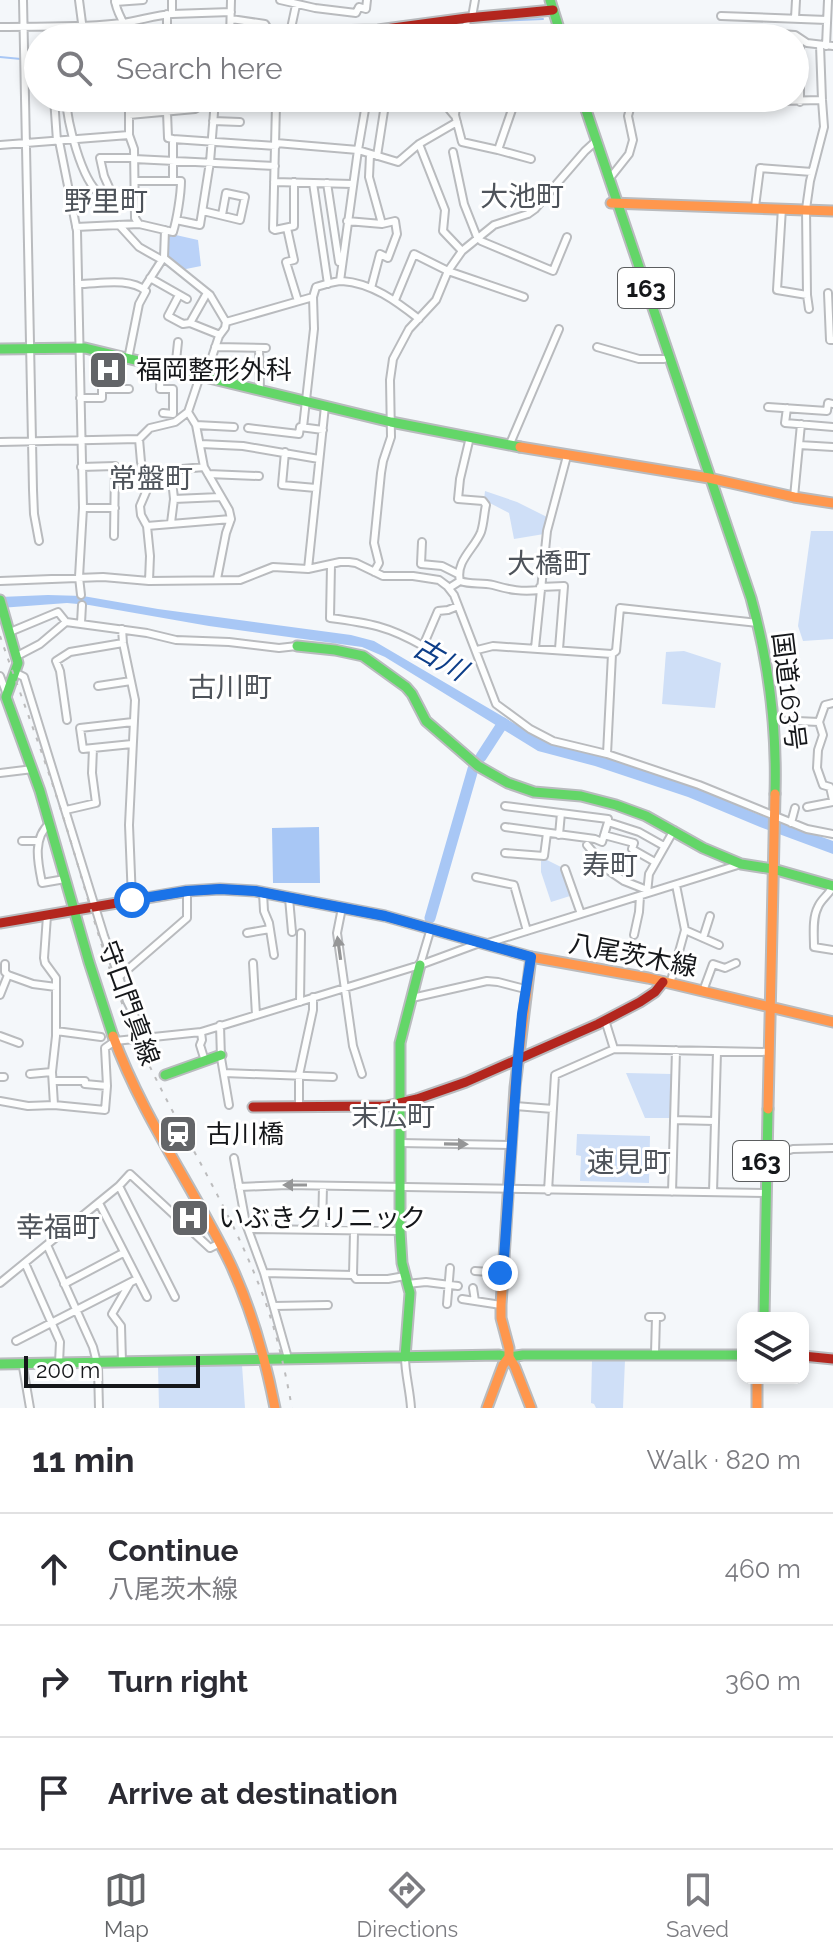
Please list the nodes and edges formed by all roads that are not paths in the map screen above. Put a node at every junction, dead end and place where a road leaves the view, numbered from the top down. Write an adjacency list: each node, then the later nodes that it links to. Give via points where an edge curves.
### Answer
1 (23, 0): 33 (street)
2 (79, 0): 24 (street)
3 (143, 0): 11 (street)
4 (172, 0): 16 (street)
5 (231, 0): 17 (street)
6 (280, 0): 12 (street)
7 (315, 0): 15 (street)
8 (367, 0): 15 (street, via 366,9 359,7 356,13)
9 (475, 0): 19 (street)
10 (796, 0): 20 (street)
11 (115, 1): 23 (street)
12 (296, 5): 15 (street); 29 (street)
13 (549, 5): 19 (main road)
14 (829, 5): 21 (street)
15 (315, 8)
16 (170, 14): 17 (street); 23 (street); 26 (street)
17 (231, 16): 27 (street); 28 (street)
18 (721, 16): 20 (street)
19 (469, 18): 22 (main road); 31 (street)
20 (795, 18): 21 (street)
21 (827, 20): 34 (street)
22 (438, 21): 30 (main road)
23 (124, 23): 25 (street)
24 (83, 24)
25 (110, 24)
26 (169, 24)
27 (231, 24)
28 (265, 24)
29 (292, 24)
30 (424, 24)
31 (468, 24)
32 (0, 27): 33 (street)
33 (23, 27): 36 (street)
34 (830, 34): 35 (street)
35 (827, 46): 37 (street)
36 (24, 85)
37 (822, 100): 38 (street); 58 (street)
38 (809, 101)
39 (24, 112): 64 (street)
40 (55, 112): 62 (street)
41 (67, 112): 61 (street)
42 (167, 112): 52 (street); 60 (street, via 168,138)
43 (214, 112): 55 (street)
44 (276, 112): 66 (street)
45 (365, 112): 69 (street)
46 (384, 112): 72 (street)
47 (451, 112): 54 (street)
48 (456, 112): 54 (street)
49 (511, 112): 70 (street)
50 (584, 112): 65 (main road, 国道163号 / 163)
51 (629, 112): 79 (street, via 629,154)
52 (152, 113): 53 (street)
53 (129, 115): 59 (street)
54 (456, 119): 67 (street); 70 (street, via 462,142)
55 (213, 121): 56 (street); 63 (street)
56 (240, 122)
57 (833, 124): 58 (street)
58 (824, 127): 78 (street)
59 (129, 135): 61 (street); 73 (street)
60 (173, 139): 63 (street); 75 (street)
61 (75, 140): 62 (street); 87 (street, via 95,191)
62 (58, 141): 64 (street); 101 (street)
63 (211, 142): 66 (street); 76 (street)
64 (25, 143): 68 (street); 138 (street)
65 (594, 143): 79 (main road, 国道163号 / 163); 89 (main road, 国道163号 / 163); 104 (street, via 535,209)
66 (276, 144): 69 (street); 77 (street)
67 (419, 144): 72 (street, via 398,162); 106 (street, via 445,210 443,231)
68 (0, 145)
69 (358, 150): 72 (street); 86 (street)
70 (498, 150): 74 (street)
71 (453, 152): 104 (street)
72 (373, 156): 99 (street, via 369,177)
73 (134, 159): 75 (street); 80 (street); 87 (street, via 100,158)
74 (531, 159)
75 (172, 160): 76 (street); 81 (street)
76 (210, 162): 77 (street); 93 (street)
77 (275, 166): 82 (street)
78 (812, 172): 90 (street, via 760,168); 92 (street)
79 (610, 178): 89 (main road, 国道163号 / 163)
80 (135, 181): 81 (street); 88 (street)
81 (173, 181): 96 (street, via 181,181)
82 (274, 182): 83 (street); 102 (street, via 273,229)
83 (294, 182): 84 (street); 102 (street, via 294,226)
84 (313, 183): 85 (street); 113 (street)
85 (327, 183): 86 (street); 108 (street)
86 (353, 184): 97 (street)
87 (112, 194): 88 (street)
88 (135, 195): 98 (street)
89 (614, 202): 90 (main road); 140 (main road, 国道163号 / 163); 177 (main road, 国道163号 / 163)
90 (755, 207): 91 (main road)
91 (782, 208): 92 (main road); 119 (street, via 777,290)
92 (806, 209): 94 (main road); 119 (street)
93 (203, 211): 95 (street); 96 (street, via 200,225)
94 (833, 211)
95 (222, 215): 95 (street, via 240,220 245,197 226,193)
96 (176, 220): 103 (street, via 173,232)
97 (347, 221): 99 (street); 108 (street)
98 (139, 224): 100 (street); 103 (street)
99 (382, 224): 115 (street, via 395,221 397,234 388,258 380,254)
100 (119, 225): 101 (street); 107 (street, via 139,247)
101 (76, 227): 112 (street)
102 (287, 228): 124 (street, via 294,260 286,262)
103 (165, 230): 107 (street)
104 (477, 237): 105 (street, via 553,271); 106 (street)
105 (567, 237)
106 (462, 251): 109 (street)
107 (163, 259): 110 (street); 116 (street)
108 (340, 269): 111 (street)
109 (448, 271): 121 (street); 123 (street, via 414,254); 127 (street, via 436,300)
110 (150, 278): 114 (street); 118 (street)
111 (340, 281): 113 (street); 115 (street)
112 (78, 284): 114 (street, via 131,283); 136 (street)
113 (328, 284): 120 (street, via 316,287)
114 (144, 288): 139 (street)
115 (371, 288): 123 (street)
116 (207, 293): 128 (street); 129 (street)
117 (828, 293): 126 (street)
118 (179, 295): 122 (street); 129 (street, via 168,316)
119 (807, 295): 125 (street)
120 (313, 297): 124 (street); 147 (street)
121 (524, 297)
122 (187, 299)
123 (395, 300): 127 (street)
124 (298, 301): 128 (street)
125 (809, 309)
126 (831, 310): 132 (street)
127 (419, 319): 154 (street, via 393,359)
128 (226, 322): 131 (street)
129 (190, 323): 131 (street)
130 (559, 329): 169 (street)
131 (220, 335): 134 (street)
132 (833, 340)
133 (178, 342): 142 (street)
134 (215, 347): 143 (street); 145 (street, via 262,348)
135 (597, 347): 140 (street, via 639,359)
136 (79, 348): 138 (main road); 139 (main road); 146 (street)
137 (0, 349): 138 (main road)
138 (30, 349): 165 (street)
139 (128, 359): 141 (main road)
140 (664, 359): 177 (main road, 国道163号 / 163)
141 (161, 367): 142 (main road); 153 (street, via 160,389 173,389 173,414)
142 (175, 370): 143 (main road)
143 (200, 376): 145 (main road); 152 (street)
144 (129, 389): 146 (street, via 102,389 102,398)
145 (260, 391): 147 (main road)
146 (80, 398): 164 (street)
147 (306, 402): 149 (main road); 158 (street)
148 (833, 404): 151 (street, via 828,403 827,411)
149 (325, 406): 154 (main road); 161 (street)
150 (768, 407): 151 (street)
151 (787, 408): 155 (street, via 785,423)
152 (188, 412): 156 (street); 163 (street, via 175,422 150,428)
153 (163, 413)
154 (391, 422): 162 (main road); 195 (street, via 381,473 374,543 379,563)
155 (801, 424): 159 (street); 168 (street)
156 (196, 425): 157 (street); 167 (street)
157 (234, 427)
158 (303, 427): 160 (street, via 299,434); 161 (street)
159 (833, 427)
160 (248, 428)
161 (323, 430): 173 (street)
162 (470, 437): 169 (main road); 197 (street, via 458,499 486,505 480,533)
163 (139, 439): 164 (street); 178 (street)
164 (81, 440): 165 (street); 174 (street)
165 (32, 441): 166 (street); 191 (street)
166 (0, 442)
167 (201, 444): 171 (street); 175 (street)
168 (799, 445): 170 (street); 182 (street)
169 (509, 446): 172 (main road)
170 (833, 447)
171 (285, 452): 173 (street); 180 (street, via 282,485)
172 (567, 456): 177 (main road); 202 (street, via 547,531)
173 (319, 459): 180 (street)
174 (81, 467): 185 (street); 186 (street, via 115,466)
175 (206, 470): 176 (street); 179 (street, via 171,470); 181 (street)
176 (259, 476)
177 (706, 478): 182 (main road); 209 (main road, 国道163号 / 163)
178 (149, 485): 179 (street); 189 (street, via 140,506)
179 (173, 485): 183 (street)
180 (316, 488): 194 (street)
181 (220, 497): 183 (street); 187 (street)
182 (794, 497): 184 (main road)
183 (174, 499): 188 (street)
184 (833, 503)
185 (83, 508): 186 (street); 196 (street)
186 (115, 508): 190 (street)
187 (231, 519): 188 (street); 198 (street)
188 (171, 523): 189 (street)
189 (147, 526): 200 (street)
190 (114, 536)
191 (39, 541)
192 (422, 542): 197 (street, via 421,564 442,566)
193 (331, 565): 194 (street); 195 (street, via 356,563); 206 (street, via 330,618 368,622 423,646 438,611)
194 (308, 569): 198 (street, via 273,567 240,580)
195 (374, 572): 201 (street, via 430,578)
196 (79, 577): 199 (street); 200 (street); 203 (street)
197 (459, 577): 201 (street); 202 (street, via 465,583 522,592)
198 (217, 579): 200 (street)
199 (0, 581)
200 (149, 581)
201 (449, 588): 206 (street)
202 (540, 588): 215 (street); 216 (street, via 564,586)
203 (81, 595)
204 (0, 600): 207 (main road)
205 (82, 605): 210 (street)
206 (458, 606): 217 (street)
207 (3, 618): 212 (main road)
208 (66, 622): 210 (street); 212 (street, via 58,612); 219 (street)
209 (755, 622): 218 (street, via 620,608); 227 (main road, 国道163号 / 163); 243 (main road, 国道163号 / 163)
210 (81, 623): 211 (street)
211 (122, 629): 213 (street); 214 (street, via 176,640)
212 (10, 632): 219 (main road)
213 (123, 643): 222 (street); 226 (street, via 70,652 56,661)
214 (297, 646): 248 (main road, via 363,656 406,687 426,721 497,778 534,792 616,805)
215 (535, 648): 216 (street); 217 (street)
216 (559, 649): 218 (street)
217 (477, 650): 234 (street, via 496,704 546,738)
218 (612, 654): 234 (street)
219 (17, 656): 220 (main road)
220 (16, 673): 224 (main road); 241 (street, via 24,677)
221 (0, 676): 224 (street)
222 (131, 681): 223 (street); 228 (street)
223 (98, 686)
224 (3, 689): 235 (main road, 守口門真線)
225 (833, 703): 229 (street, via 825,705)
226 (67, 720)
227 (775, 720): 229 (street); 243 (main road, 国道163号 / 163)
228 (133, 722): 232 (street); 233 (street, via 80,728 83,749)
229 (819, 722): 230 (street)
230 (823, 735): 231 (street); 237 (street, via 817,768)
231 (833, 735)
232 (132, 744): 233 (street); 270 (street)
233 (93, 748): 241 (street, via 96,803)
234 (607, 754): 243 (street)
235 (33, 769): 236 (street); 245 (main road, 守口門真線)
236 (0, 773)
237 (833, 801): 239 (street)
238 (505, 806): 242 (street)
239 (807, 807)
240 (795, 808): 246 (street)
241 (66, 810): 271 (street)
242 (561, 813): 244 (street); 251 (street)
243 (772, 816): 246 (street); 260 (main road, 国道163号 / 163)
244 (608, 822): 252 (street); 256 (street)
245 (50, 823): 254 (street); 263 (main road, 守口門真線)
246 (791, 823): 250 (street)
247 (505, 827): 249 (street)
248 (674, 830): 256 (street); 259 (main road)
249 (547, 833): 251 (street); 257 (street, via 544,856)
250 (833, 834)
251 (559, 835): 252 (street, via 602,842)
252 (604, 835): 258 (street, via 634,843 632,849)
253 (22, 841): 254 (street)
254 (38, 841): 263 (street, via 42,883)
255 (587, 845): 268 (street, via 599,864)
256 (664, 846): 258 (street)
257 (505, 853)
258 (655, 862): 268 (street)
259 (741, 864): 260 (main road); 264 (street)
260 (770, 865): 265 (main road); 307 (main road, 国道163号 / 163)
261 (565, 869): 274 (street)
262 (476, 877): 281 (street, via 514,885)
263 (65, 879): 273 (main road, 守口門真線)
264 (676, 885): 268 (street); 280 (street)
265 (833, 886): 289 (street, via 818,906 814,947)
266 (187, 891): 267 (main road, 八尾茨木線); 270 (main road, 八尾茨木線); 297 (street, via 187,918)
267 (263, 893): 269 (main road, 八尾茨木線); 279 (street)
268 (645, 893): 274 (street); 285 (street)
269 (289, 898): 272 (main road, 八尾茨木線); 282 (street)
270 (132, 900): 271 (main road, 八尾茨木線)
271 (96, 907): 273 (main road, 八尾茨木線); 297 (street)
272 (342, 908): 278 (main road, 八尾茨木線); 300 (street, one-way to 272, via 337,933)
273 (74, 911): 275 (main road, 八尾茨木線); 317 (main road, 守口門真線)
274 (581, 914): 281 (street)
275 (47, 916): 277 (main road, 八尾茨木線); 299 (street, via 44,958 55,974)
276 (710, 916): 286 (street)
277 (0, 923)
278 (431, 928): 287 (main road, 八尾茨木線); 295 (street)
279 (270, 929): 283 (street); 290 (street)
280 (685, 930): 286 (street); 298 (street)
281 (527, 931): 287 (street)
282 (292, 932)
283 (247, 933)
284 (301, 933): 306 (street)
285 (634, 935)
286 (703, 938): 288 (street)
287 (485, 943): 291 (main road, 八尾茨木線); 295 (street)
288 (719, 945)
289 (833, 950)
290 (274, 955)
291 (531, 957): 298 (main road, 八尾茨木線); 301 (main road)
292 (253, 963): 308 (street)
293 (736, 963): 302 (street, via 725,968 713,964)
294 (5, 964): 296 (street)
295 (420, 965): 300 (street); 305 (main road)
296 (8, 975): 299 (street); 303 (street)
297 (119, 977): 316 (street)
298 (666, 983): 302 (main road, 八尾茨木線); 309 (main road)
299 (56, 987): 312 (street)
300 (344, 987): 304 (street); 329 (street)
301 (525, 989): 305 (street, via 487,981); 324 (main road)
302 (703, 991): 307 (main road, 八尾茨木線)
303 (0, 995)
304 (313, 997): 306 (street); 331 (street)
305 (412, 998): 337 (main road, via 400,1043)
306 (300, 1002): 308 (street)
307 (767, 1005): 310 (main road, 八尾茨木線); 322 (main road, 国道163号 / 163)
308 (256, 1015): 311 (street)
309 (605, 1020): 319 (street); 324 (main road)
310 (833, 1022)
311 (220, 1025): 313 (street); 323 (street)
312 (56, 1031): 315 (street); 326 (street)
313 (201, 1032): 316 (street); 325 (street)
314 (0, 1036): 318 (street)
315 (101, 1037)
316 (145, 1037): 317 (street)
317 (115, 1041): 334 (street, via 105,1048); 364 (main road, 守口門真線)
318 (19, 1043)
319 (614, 1049): 320 (street); 342 (street, via 555,1075)
320 (676, 1050): 321 (street); 343 (street)
321 (717, 1052): 322 (street); 344 (street)
322 (767, 1052): 348 (main road, 国道163号 / 163); 358 (main road, 国道163号 / 163)
323 (221, 1055): 325 (main road); 327 (street)
324 (518, 1058): 337 (main road); 339 (main road)
325 (205, 1061): 330 (main road)
326 (52, 1072): 328 (street); 333 (street)
327 (224, 1073): 331 (street); 336 (street)
328 (30, 1074)
329 (362, 1074)
330 (165, 1075)
331 (299, 1075): 332 (street); 341 (street)
332 (333, 1077)
333 (53, 1081): 334 (street); 338 (street)
334 (107, 1086): 338 (street, via 105,1110)
335 (0, 1101): 338 (street)
336 (228, 1102)
337 (399, 1104): 341 (main road); 345 (main road)
338 (54, 1105)
339 (515, 1106): 342 (street); 346 (main road)
340 (253, 1107): 341 (main road)
341 (299, 1107)
342 (553, 1109): 355 (street)
343 (674, 1120): 344 (street); 356 (street)
344 (714, 1121): 357 (street)
345 (400, 1143): 346 (street, one-way to 346); 352 (main road)
346 (512, 1145): 354 (main road)
347 (833, 1148): 348 (street, via 793,1149)
348 (767, 1157): 358 (main road, 国道163号 / 163)
349 (234, 1158): 353 (street)
350 (119, 1186): 359 (street); 364 (street, via 130,1174 210,1248); 381 (street)
351 (323, 1186): 352 (street); 353 (street, one-way to 353); 361 (street)
352 (401, 1186): 354 (street); 362 (main road)
353 (239, 1187): 360 (street)
354 (509, 1190): 355 (street); 371 (main road)
355 (548, 1191): 356 (street)
356 (672, 1192): 357 (street)
357 (713, 1192): 358 (street)
358 (763, 1193): 389 (main road, 国道163号 / 163)
359 (99, 1203): 365 (street); 366 (street)
360 (248, 1229): 361 (street); 370 (street)
361 (322, 1230): 363 (street)
362 (400, 1231): 363 (street); 373 (main road)
363 (354, 1232): 372 (street)
364 (220, 1243): 399 (main road, 守口門真線)
365 (47, 1245): 367 (street); 376 (street)
366 (123, 1253): 374 (street); 376 (street)
367 (25, 1263): 375 (street); 391 (street)
368 (450, 1268): 377 (street)
369 (475, 1271): 371 (street)
370 (264, 1273): 372 (street); 387 (street)
371 (503, 1273): 386 (main road)
372 (353, 1275): 373 (street)
373 (406, 1280): 377 (street); 395 (main road, via 410,1293)
374 (133, 1281): 380 (street); 388 (street); 402 (street, via 112,1314 121,1326)
375 (0, 1283)
376 (64, 1284): 388 (street)
377 (448, 1284): 378 (street); 384 (street)
378 (458, 1286)
379 (473, 1288): 383 (street)
380 (147, 1297)
381 (175, 1297)
382 (462, 1299): 383 (street)
383 (475, 1301): 386 (street)
384 (447, 1304)
385 (328, 1305): 387 (street)
386 (501, 1305): 396 (main road)
387 (274, 1306): 398 (street)
388 (76, 1310): 391 (street); 401 (street)
389 (761, 1312)
390 (655, 1317): 393 (street)
391 (52, 1323): 392 (street); 403 (street, via 60,1342)
392 (16, 1341)
393 (655, 1353): 394 (main road); 396 (main road)
394 (737, 1355)
395 (405, 1357): 396 (main road); 398 (main road); 410 (street)
396 (509, 1357): 411 (main road); 412 (main road)
397 (809, 1357): 400 (main road)
398 (288, 1358): 399 (main road)
399 (265, 1359): 402 (main road); 409 (main road, 守口門真線)
400 (833, 1359)
401 (97, 1362): 402 (main road); 403 (main road); 408 (street)
402 (122, 1362)
403 (59, 1363): 404 (main road)
404 (0, 1364)
405 (23, 1367): 407 (street)
406 (760, 1384): 413 (main road)
407 (30, 1408)
408 (99, 1408)
409 (275, 1408)
410 (411, 1408)
411 (487, 1408)
412 (531, 1408)
413 (760, 1408)

